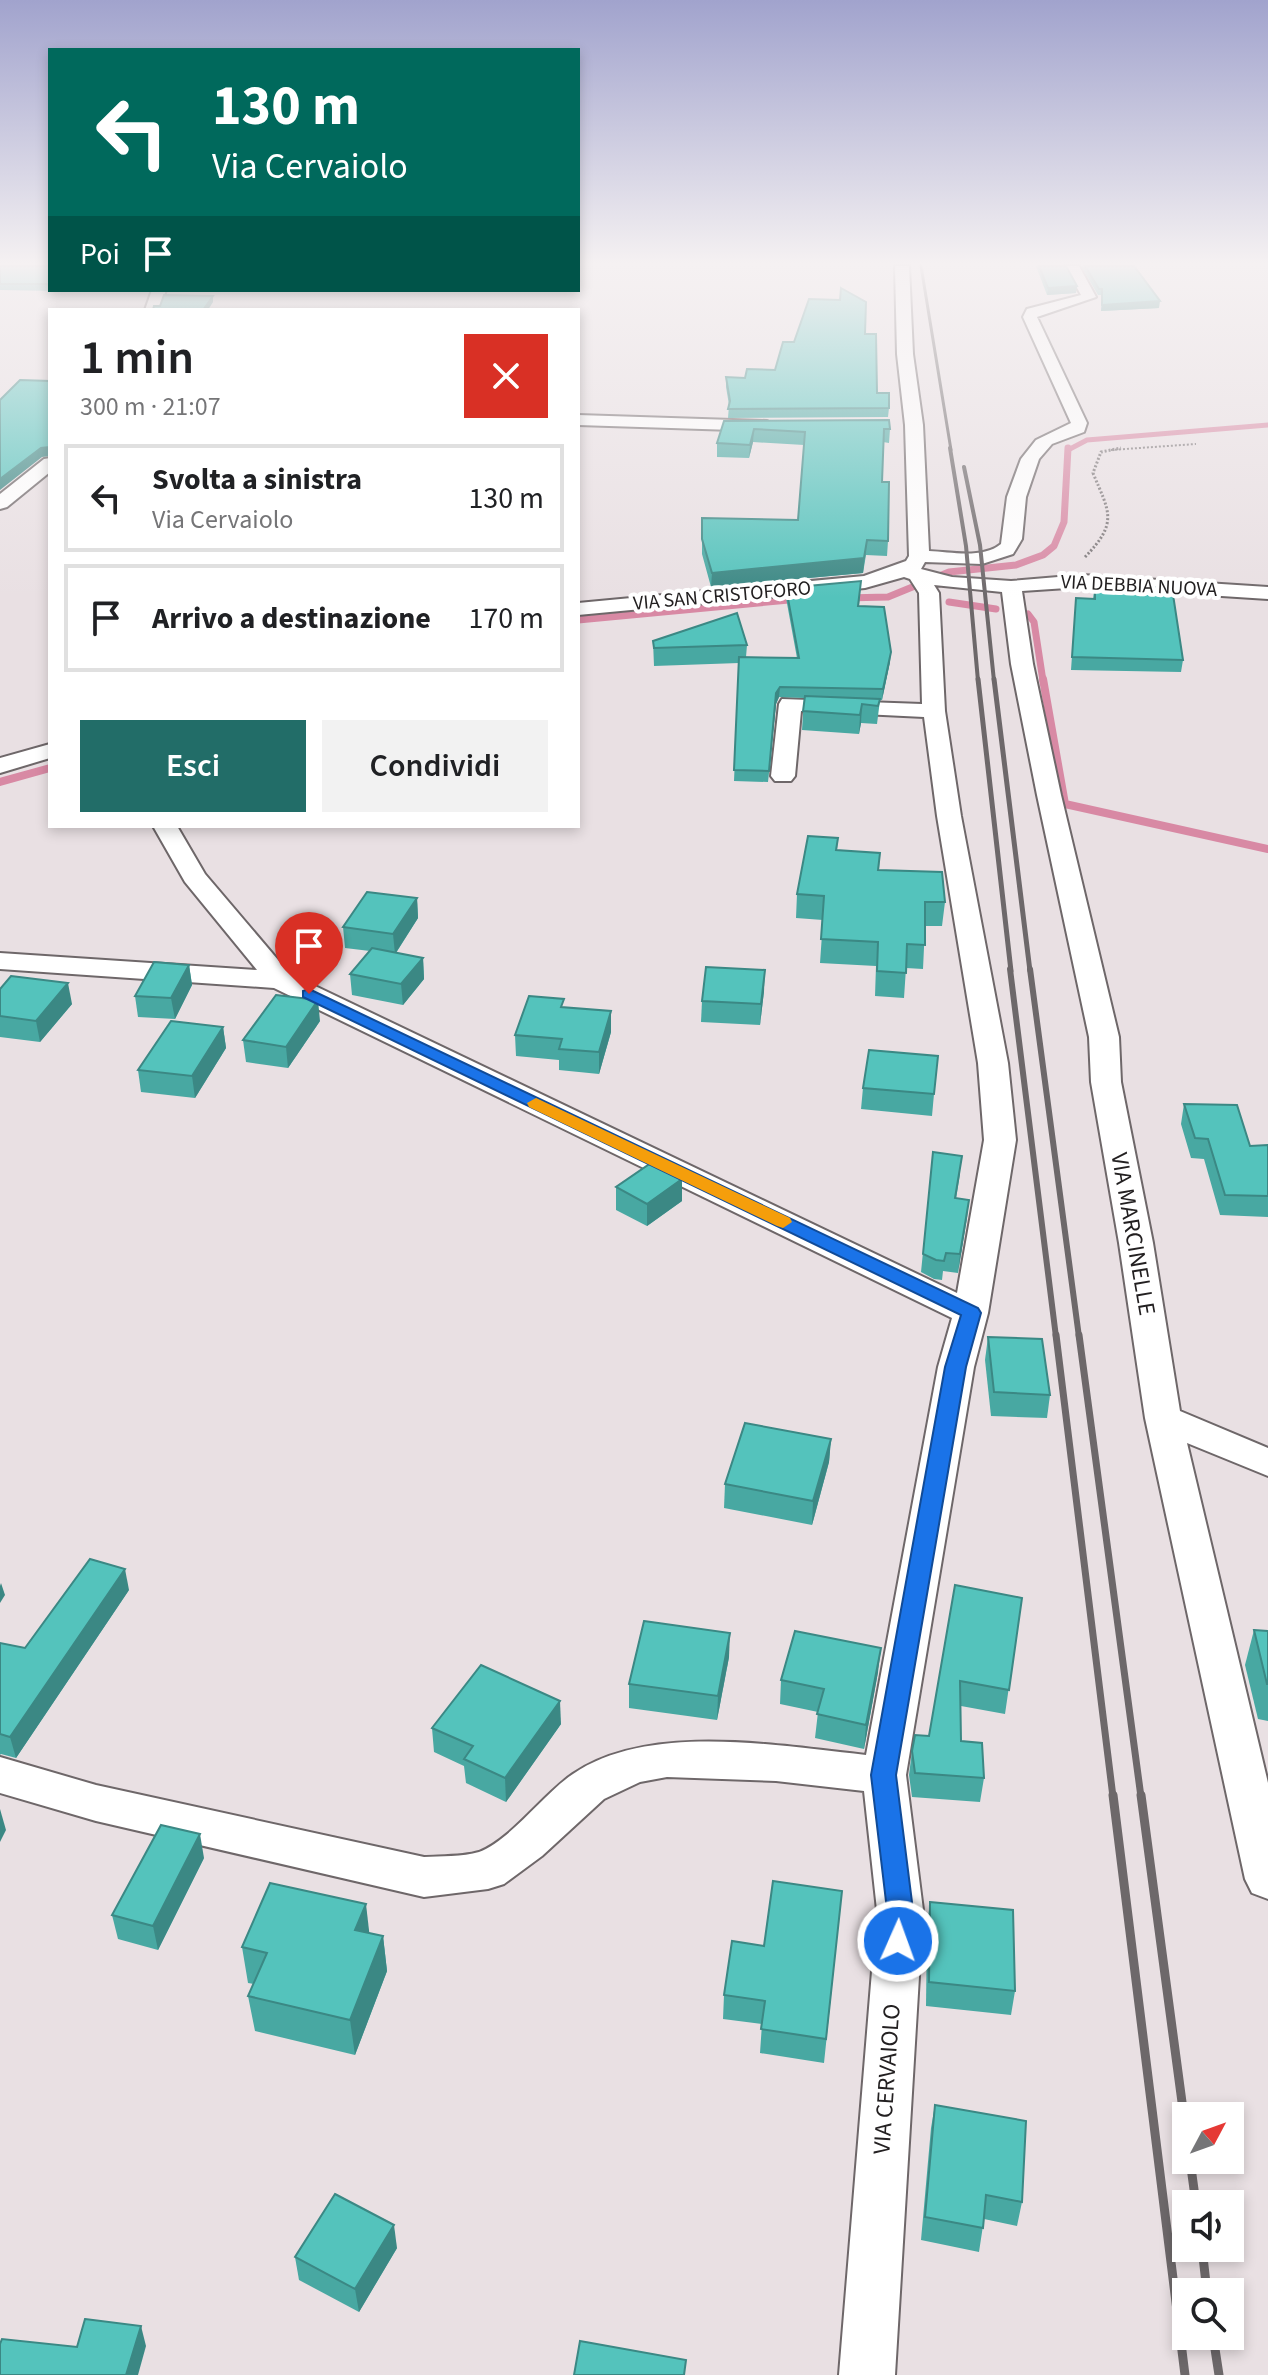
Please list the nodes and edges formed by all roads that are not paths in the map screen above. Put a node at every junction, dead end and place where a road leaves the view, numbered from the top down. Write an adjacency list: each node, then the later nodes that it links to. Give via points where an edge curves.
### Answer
1 (906, 377): 7 (street, VIA CERVAIOLO)
2 (1058, 377): 7 (street, via 1078,428 1038,447 1023,475 1009,547)
3 (580, 420): 4 (street)
4 (780, 426)
5 (48, 465): 6 (street)
6 (0, 503)
7 (924, 576): 8 (street, VIA DEBBIA NUOVA); 10 (street, VIA SAN CRISTOFORO); 11 (street, VIA CERVAIOLO)
8 (1023, 585): 9 (street, VIA DEBBIA NUOVA, via 1082,581); 19 (street, VIA MARCINELLE, via 1022,664 1104,1037 1106,1082)
9 (1268, 593)
10 (580, 609)
11 (934, 711): 14 (street, via 790,704); 18 (street, VIA CERVAIOLO, via 993,1063 1000,1140)
12 (48, 752): 13 (street)
13 (0, 766)
14 (783, 776)
15 (166, 828): 17 (street, via 194,877)
16 (0, 961): 17 (street)
17 (280, 980): 18 (street)
18 (971, 1313): 22 (street, VIA CERVAIOLO, via 956,1367)
19 (1163, 1418): 20 (street); 23 (street, VIA MARCINELLE)
20 (1268, 1463)
21 (0, 1775): 22 (street, via 96,1803 424,1877 488,1870 589,1786 632,1766 667,1759 776,1763)
22 (884, 1775): 24 (street, VIA CERVAIOLO, via 900,1910)
23 (1268, 1879)
24 (867, 2375)

